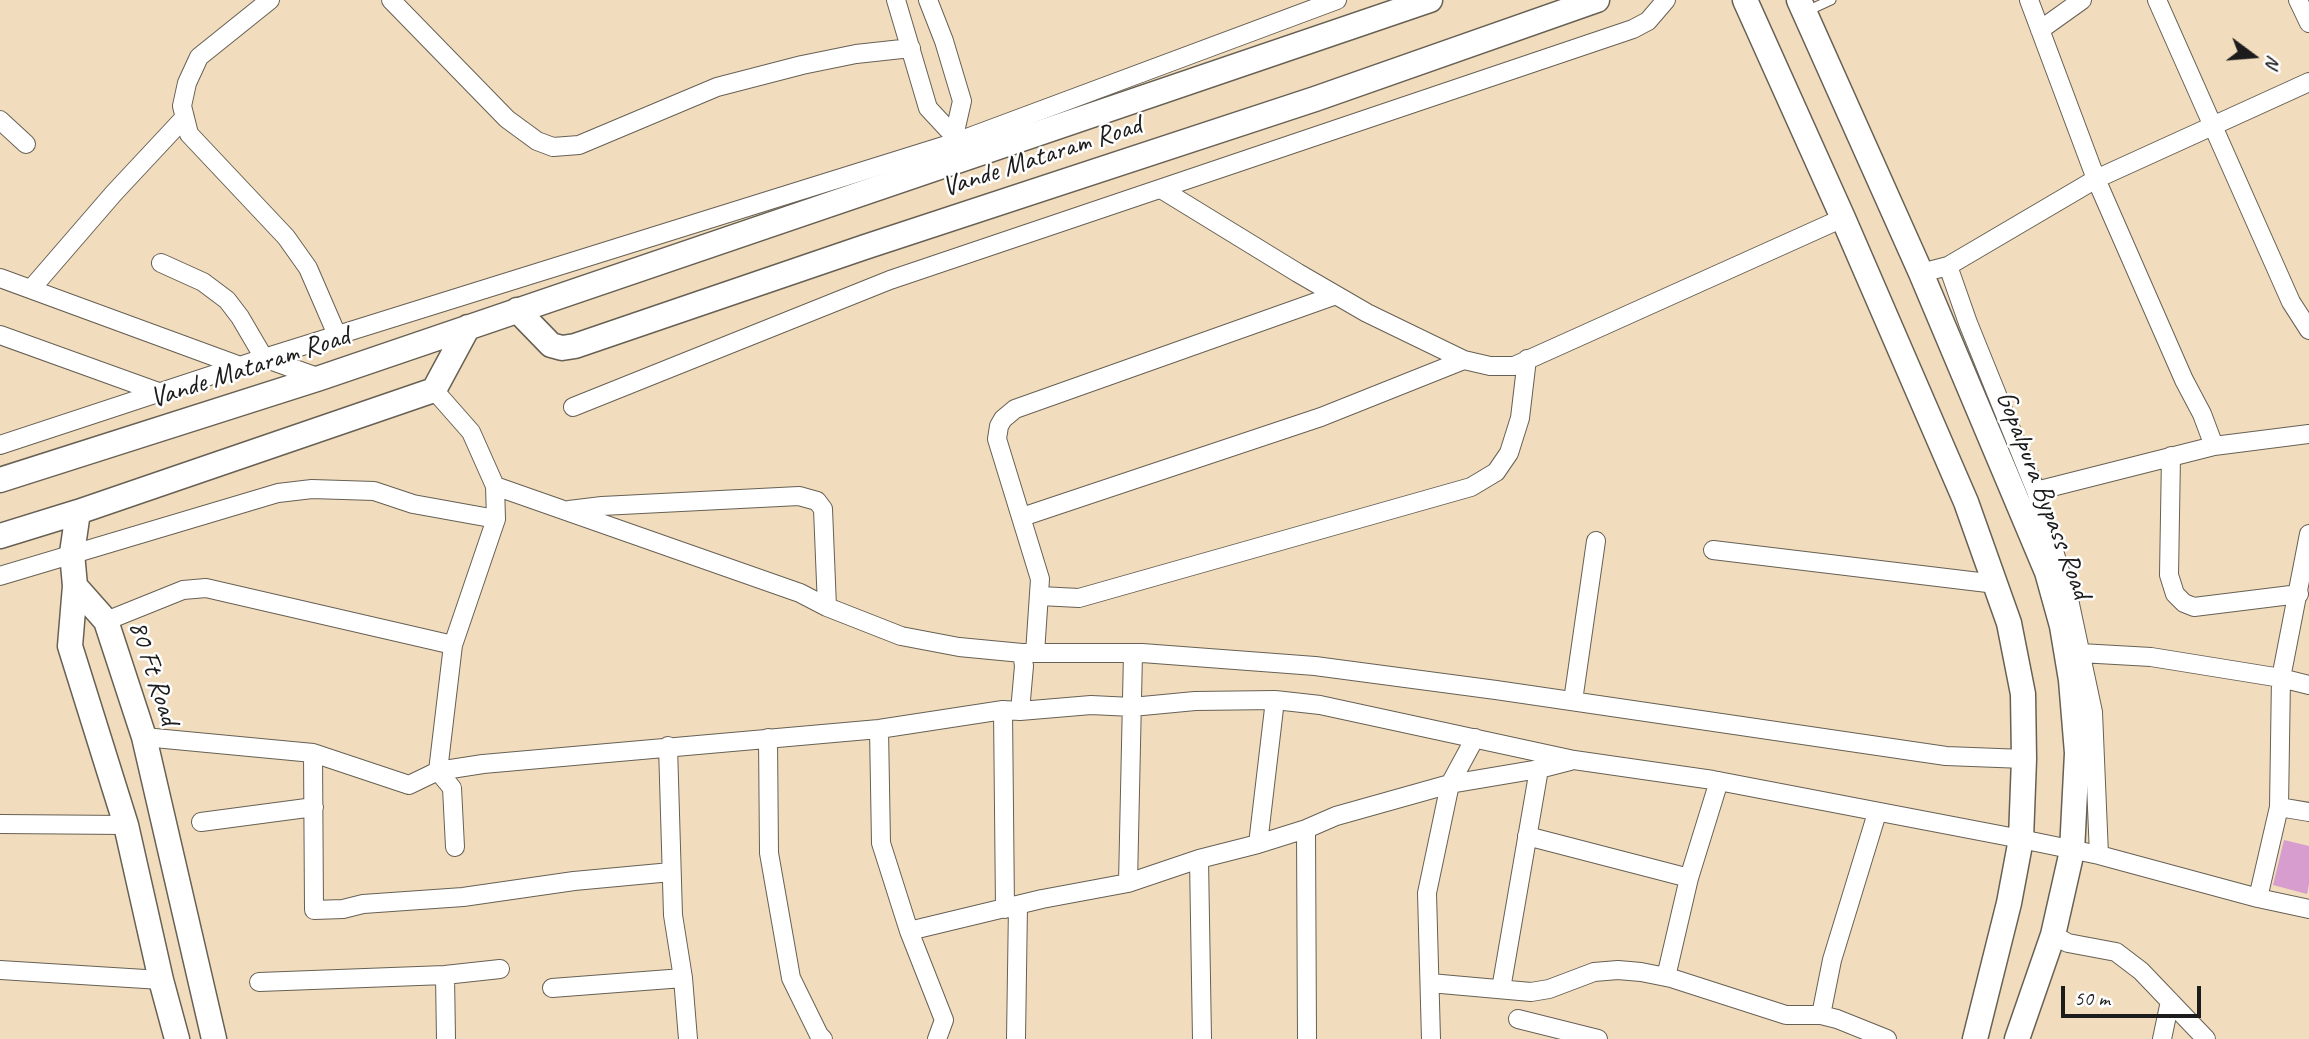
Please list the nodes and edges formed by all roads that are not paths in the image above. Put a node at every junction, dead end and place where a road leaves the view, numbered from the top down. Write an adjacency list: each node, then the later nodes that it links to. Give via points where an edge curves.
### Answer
1 (270, 0): 20 (street, via 199,57 187,83 182,106)
2 (391, 0): 18 (street, via 507,120 553,147 579,145 717,87 856,54)
3 (896, 0): 18 (street)
4 (928, 0): 24 (street, via 962,101)
5 (1337, 0): 24 (street)
6 (1430, 0): 24 (main road, Vande Mataram Road)
7 (1597, 0): 34 (main road, Vande Mataram Road, via 1315,99 576,345 551,345)
8 (1666, 0): 26 (street, via 1648,21 1633,29)
9 (1745, 0): 27 (main road)
10 (1831, 0): 15 (lane)
11 (2029, 0): 17 (street)
12 (2082, 0): 17 (street)
13 (2157, 0): 22 (street)
14 (2298, 0): 16 (street)
15 (1801, 6): 30 (main road, Gopalpura Bypass Road)
16 (2309, 23)
17 (2040, 30): 25 (street)
18 (911, 48): 24 (street, via 928,108)
19 (2309, 82): 22 (street)
20 (185, 117): 32 (street); 38 (street, via 189,134 286,237 309,268)
21 (0, 120): 23 (street)
22 (2213, 127): 25 (street); 36 (street, via 2291,302)
23 (26, 144)
24 (957, 146): 34 (main road, Vande Mataram Road); 38 (street)
25 (2096, 178): 29 (street); 49 (street)
26 (1161, 189): 33 (street); 46 (street, via 890,280)
27 (1843, 218): 40 (street); 64 (main road, via 1966,502)
28 (161, 263): 39 (street, via 203,282 226,300)
29 (1948, 266): 30 (street); 53 (street)
30 (1921, 273): 104 (main road, Gopalpura Bypass Road, via 2047,572 2062,626 2077,753)
31 (0, 278): 32 (street)
32 (31, 289): 42 (street)
33 (1336, 295): 41 (street); 56 (street, via 1015,409 1003,419 997,439)
34 (517, 310): 35 (main road, Vande Mataram Road)
35 (468, 327): 43 (main road, Vande Mataram Road); 44 (main road)
36 (2309, 330)
37 (0, 335): 45 (street)
38 (337, 335): 39 (street)
39 (264, 358): 42 (street); 43 (street)
40 (1527, 359): 41 (street, via 1514,366); 67 (street, via 1520,418 1509,453 1496,472 1471,487 1079,598)
41 (1464, 360): 56 (street, via 1321,417)
42 (240, 366): 45 (street)
43 (320, 378): 51 (main road, Vande Mataram Road)
44 (434, 390): 52 (street, via 471,432); 55 (main road)
45 (161, 393): 48 (street)
46 (573, 407)
47 (2309, 434): 49 (street)
48 (0, 445)
49 (2214, 446): 50 (street)
50 (2171, 456): 53 (street); 66 (street, via 2169,575 2175,594 2194,607)
51 (0, 480)
52 (495, 486): 54 (street); 57 (street)
53 (2036, 491): 73 (street)
54 (565, 511): 68 (street, via 800,593); 68 (street, via 799,496 817,501 824,509)
55 (78, 512): 59 (main road); 62 (main road)
56 (1021, 517): 67 (street, via 1040,579)
57 (496, 519): 62 (street, via 412,504 373,491 312,489 278,493); 70 (street)
58 (2309, 534): 66 (street)
59 (0, 536)
60 (1595, 541): 77 (street)
61 (1713, 550): 64 (street)
62 (72, 553): 63 (street); 65 (main road)
63 (0, 576)
64 (1996, 584): 86 (main road, via 2023,694)
65 (75, 586): 69 (main road, 80 Ft Road); 98 (main road, via 69,646)
66 (2299, 594): 74 (street)
67 (1040, 596): 71 (street)
68 (827, 607): 71 (street, via 901,636)
69 (106, 621): 70 (street, via 183,590 206,588); 81 (main road, 80 Ft Road)
70 (453, 645): 89 (street)
71 (1028, 653): 72 (street); 79 (street)
72 (1133, 653): 77 (street, via 1315,666); 78 (street)
73 (2080, 653): 74 (street, via 2151,657); 105 (street, via 2093,712)
74 (2281, 678): 75 (street); 93 (street)
75 (2309, 685)
76 (1275, 699): 78 (street); 83 (street); 102 (street)
77 (1573, 701): 86 (street, via 1946,755)
78 (1132, 706): 79 (street); 109 (street)
79 (1012, 711): 80 (street); 111 (street)
80 (879, 729): 82 (street); 113 (street, via 881,843)
81 (144, 737): 85 (street); 129 (main road, 80 Ft Road)
82 (768, 738): 84 (street); 132 (street, via 769,853 791,978)
83 (1475, 738): 87 (street); 91 (street)
84 (668, 746): 89 (street); 107 (street)
85 (313, 753): 89 (street, via 409,785); 92 (street)
86 (2024, 759): 101 (main road)
87 (1574, 760): 88 (street); 90 (street)
88 (1539, 769): 91 (street); 100 (street)
89 (438, 771): 103 (street, via 452,788)
90 (1719, 781): 95 (street); 108 (street)
91 (1450, 784): 99 (street); 122 (street, via 1427,893)
92 (314, 807): 96 (street); 107 (street, via 314,910)
93 (2278, 807): 94 (street); 110 (street)
94 (2309, 812)
95 (1877, 813): 101 (street); 126 (street, via 1832,960)
96 (201, 822)
97 (0, 824): 98 (street)
98 (126, 825): 120 (main road)
99 (1306, 829): 102 (street); 136 (street)
100 (1527, 836): 108 (street); 124 (street)
101 (2021, 839): 104 (street); 140 (main road)
102 (1258, 844): 106 (street)
103 (455, 847)
104 (2072, 851): 105 (street); 114 (main road, Gopalpura Bypass Road)
105 (2099, 855): 110 (street)
106 (1199, 859): 109 (street); 135 (street)
107 (671, 872): 119 (street)
108 (1689, 878): 118 (street)
109 (1128, 883): 111 (street)
110 (2259, 898): 112 (street)
111 (1012, 907): 113 (street); 134 (street)
112 (2309, 909)
113 (909, 931): 133 (street, via 944,1020)
114 (2053, 936): 125 (street, via 2116,952); 141 (main road, Gopalpura Bypass Road)
115 (500, 969): 117 (street)
116 (0, 970): 120 (street)
117 (445, 975): 121 (street); 130 (street)
118 (1666, 977): 124 (street, via 1618,970 1594,972 1531,992); 126 (street, via 1786,1015)
119 (683, 978): 123 (street); 131 (street)
120 (161, 980): 128 (main road)
121 (259, 982)
122 (1430, 983): 124 (street); 137 (street)
123 (552, 988)
124 (1501, 989)
125 (2170, 1002): 142 (street); 143 (street)
126 (1821, 1015): 139 (street)
127 (1518, 1019): 138 (street)
128 (177, 1039)
129 (214, 1039)
130 (446, 1039)
131 (688, 1039)
132 (823, 1039)
133 (937, 1039)
134 (1016, 1039)
135 (1202, 1039)
136 (1307, 1039)
137 (1431, 1039)
138 (1598, 1039)
139 (1887, 1039)
140 (1975, 1039)
141 (2018, 1039)
142 (2162, 1039)
143 (2206, 1039)

